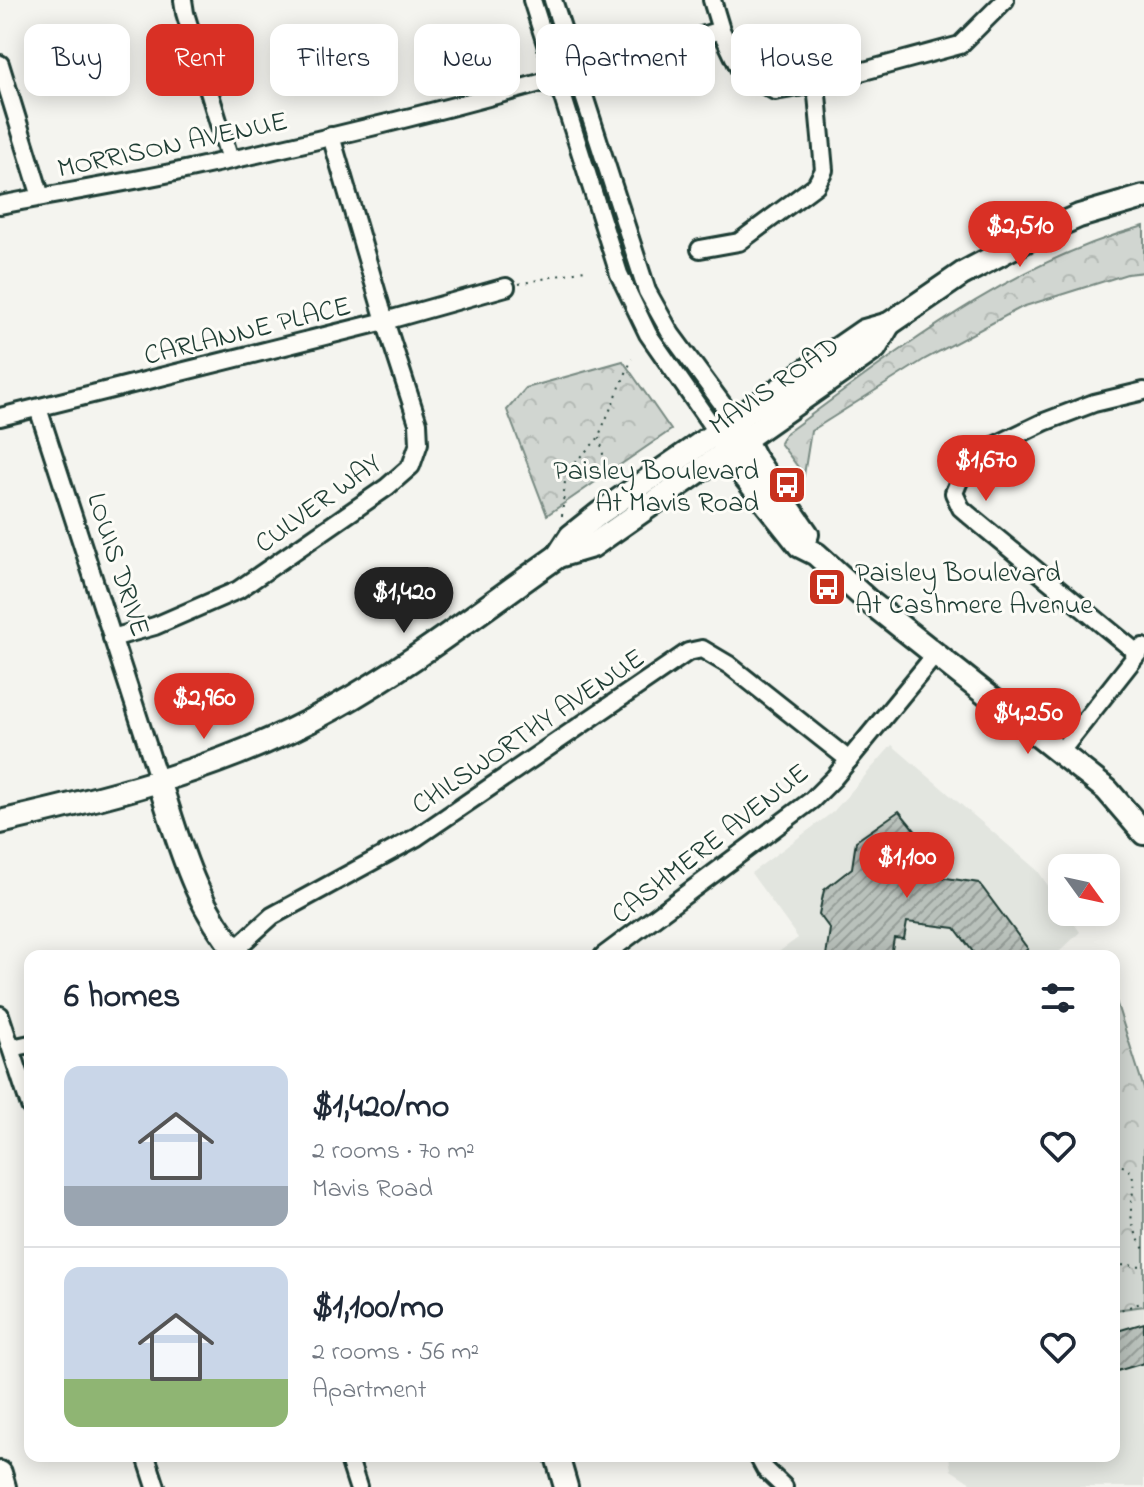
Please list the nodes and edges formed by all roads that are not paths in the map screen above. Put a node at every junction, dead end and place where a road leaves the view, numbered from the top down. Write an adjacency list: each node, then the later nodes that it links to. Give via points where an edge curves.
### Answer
1 (183, 0): 18 (street)
2 (532, 0): 6 (street)
3 (553, 0): 7 (street)
4 (712, 0): 8 (street)
5 (1005, 0): 12 (street, via 960,45)
6 (540, 24)
7 (561, 24)
8 (721, 30): 9 (street, MORRISON AVENUE); 10 (street)
9 (715, 32)
10 (731, 51)
11 (0, 64): 19 (street)
12 (861, 72)
13 (536, 84): 17 (street, MORRISON AVENUE)
14 (562, 96): 28 (street, via 613,261 635,311 667,364)
15 (584, 96): 28 (street, via 647,291)
16 (817, 96): 22 (street, via 824,170 816,185 739,242)
17 (331, 136): 18 (street, MORRISON AVENUE); 24 (street, CULVER WAY)
18 (230, 160): 19 (street, MORRISON AVENUE)
19 (41, 197): 21 (street, MORRISON AVENUE)
20 (1144, 197): 28 (main road, MAVIS ROAD, via 1079,216 999,253 889,324 875,348)
21 (0, 205)
22 (700, 249)
23 (506, 287): 24 (street, CARLANNE PLACE)
24 (385, 321): 26 (street, CARLANNE PLACE); 29 (street, CULVER WAY, via 418,423 419,443 411,466 238,590 155,626)
25 (1144, 391): 30 (street, via 1094,403 996,445 966,464 954,493 969,515)
26 (38, 408): 27 (street, CARLANNE PLACE); 29 (street, LOUIS DRIVE)
27 (0, 417)
28 (731, 436): 31 (main road, via 809,536 816,554); 34 (main road, MAVIS ROAD, via 571,536 558,556 372,686 330,710)
29 (112, 638): 34 (street, LOUIS DRIVE)
30 (1140, 650): 32 (street)
31 (935, 655): 32 (main road); 33 (street, CASHMERE AVENUE)
32 (1061, 751): 36 (main road, via 1107,790)
33 (849, 760): 38 (street, CHILSWORTHY AVENUE, via 729,665 702,649 688,652 417,837 272,916); 39 (street, CASHMERE AVENUE, via 812,800)
34 (159, 781): 35 (main road, MAVIS ROAD); 37 (main road, LOUIS DRIVE, via 188,874)
35 (0, 822)
36 (1144, 833)
37 (231, 950)
38 (238, 950)
39 (611, 950)
40 (0, 1015): 42 (street)
41 (24, 1045): 42 (street)
42 (12, 1048): 43 (street)
43 (24, 1087)
44 (148, 1462): 50 (street)
45 (350, 1462): 51 (street)
46 (559, 1462): 52 (main road)
47 (761, 1462): 53 (street)
48 (0, 1473): 49 (main road)
49 (4, 1487)
50 (156, 1487)
51 (358, 1487)
52 (566, 1487)
53 (784, 1487)

